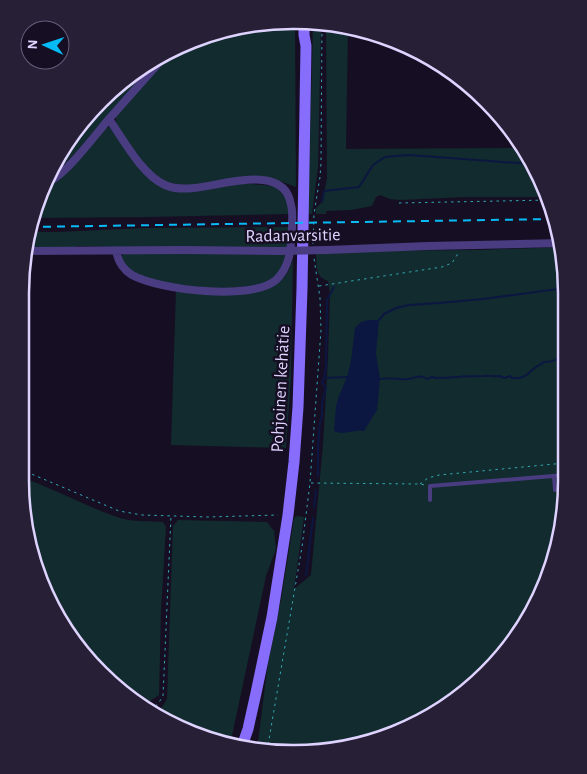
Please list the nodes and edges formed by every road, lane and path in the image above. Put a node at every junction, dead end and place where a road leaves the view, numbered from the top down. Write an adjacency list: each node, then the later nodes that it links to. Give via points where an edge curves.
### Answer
1 (304, 29): 3 (main road, Pohjoinen kehätie)
2 (309, 29): 3 (main road, Pohjoinen kehätie)
3 (306, 46): 23 (main road, Pohjoinen kehätie, via 300,369)
4 (154, 68): 5 (street)
5 (109, 119): 6 (street); 11 (street, via 136,158 153,178 163,184 173,188 194,188 260,180 279,184 292,204 291,249 286,268 272,283 257,289 216,291 144,280 124,268)
6 (55, 178)
7 (541, 200): 8 (path)
8 (399, 203)
9 (553, 243): 10 (street, Radanvarsitie)
10 (464, 245): 11 (street, Radanvarsitie, bridge, via 279,251); 13 (path, via 452,263 442,267)
11 (116, 250): 12 (street, Radanvarsitie)
12 (32, 252)
13 (318, 286)
14 (558, 464): 19 (path, via 439,475)
15 (29, 473): 24 (path, via 119,511)
16 (554, 476): 17 (lane); 20 (lane); 21 (lane)
17 (558, 476)
18 (310, 483): 19 (path)
19 (420, 484): 20 (path)
20 (430, 486): 22 (lane)
21 (555, 490)
22 (430, 500)
23 (288, 515): 24 (path); 26 (main road, Pohjoinen kehätie, via 272,617)
24 (171, 516): 25 (path, via 163,696)
25 (155, 706)
26 (248, 729): 27 (main road, Pohjoinen kehätie); 28 (main road, Pohjoinen kehätie)
27 (244, 740)
28 (247, 741)

